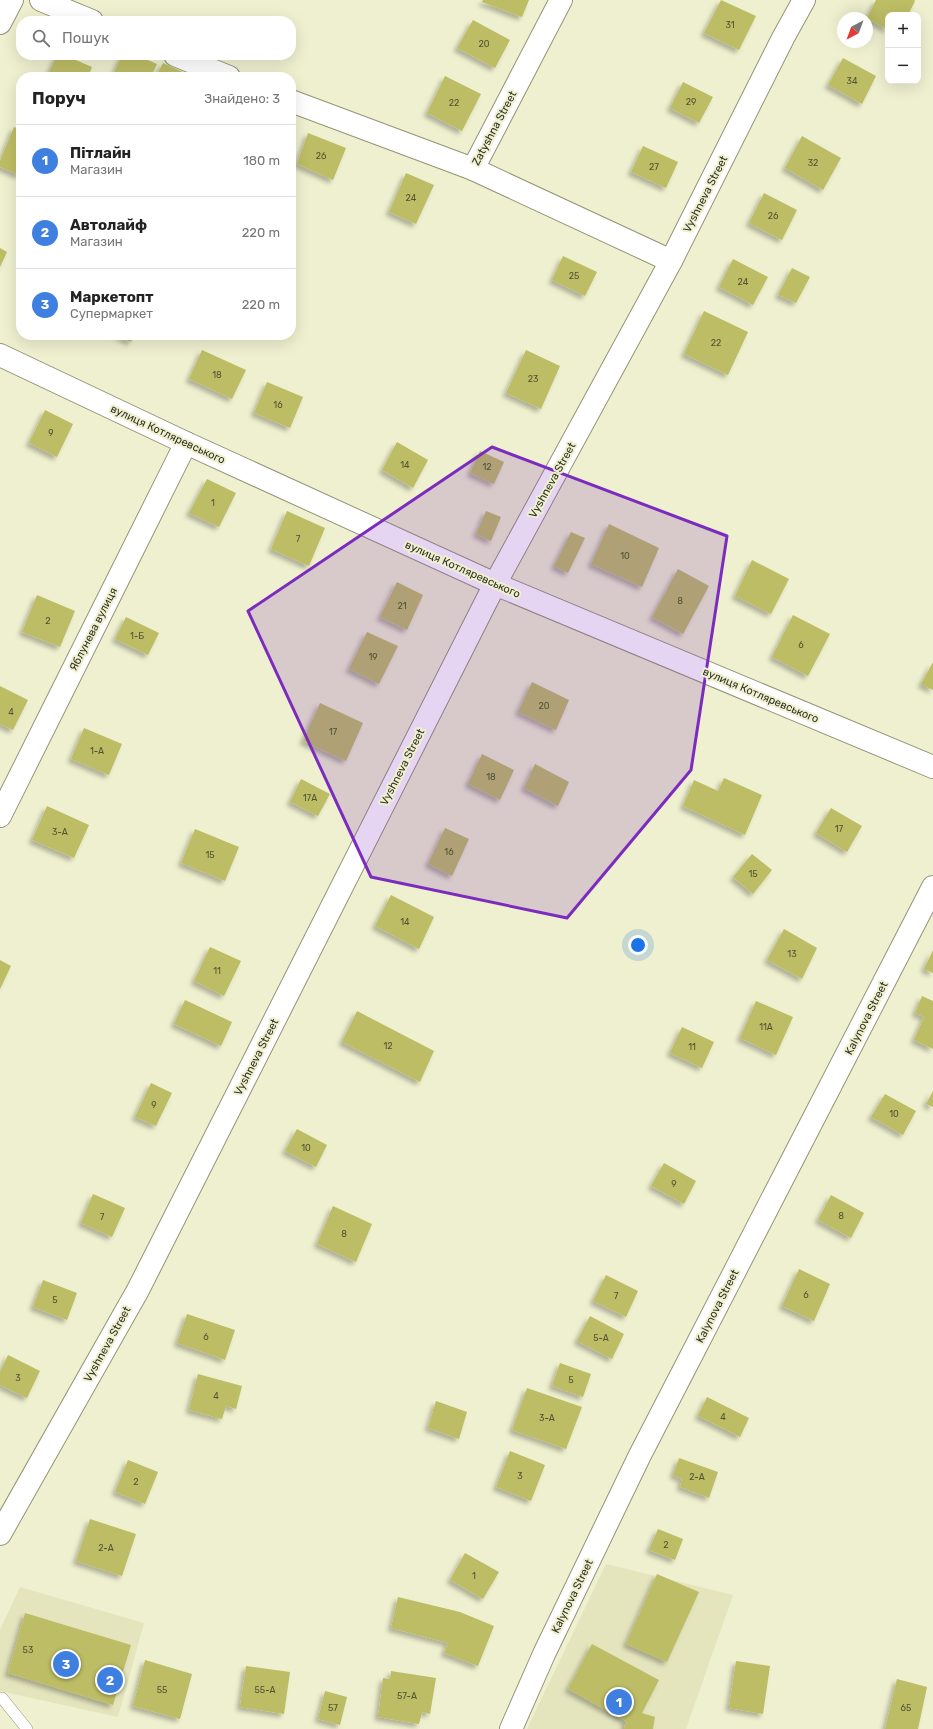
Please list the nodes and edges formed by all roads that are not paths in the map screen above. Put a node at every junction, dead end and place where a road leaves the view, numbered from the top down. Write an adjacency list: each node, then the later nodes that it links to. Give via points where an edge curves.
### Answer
1 (12, 0): 6 (street)
2 (41, 0): 5 (street)
3 (561, 0): 10 (street, Zatyshna Street)
4 (804, 0): 11 (street, Vyshneva Street)
5 (80, 16)
6 (0, 23)
7 (187, 60): 8 (street)
8 (217, 72)
9 (296, 103): 10 (street, Zatyshna Street)
10 (473, 169): 11 (street)
11 (671, 261): 14 (street, Vyshneva Street)
12 (0, 355): 13 (street, вулиця Котляревського)
13 (186, 443): 14 (street, вулиця Котляревського); 16 (street, Яблунева вулиця)
14 (495, 584): 15 (street, вулиця Котляревського); 18 (street, Vyshneva Street, via 138,1290)
15 (933, 767)
16 (0, 816)
17 (933, 887): 21 (street, Kalynova Street, via 640,1455 544,1654)
18 (0, 1534)
19 (0, 1698): 20 (lane)
20 (27, 1729)
21 (511, 1729)

